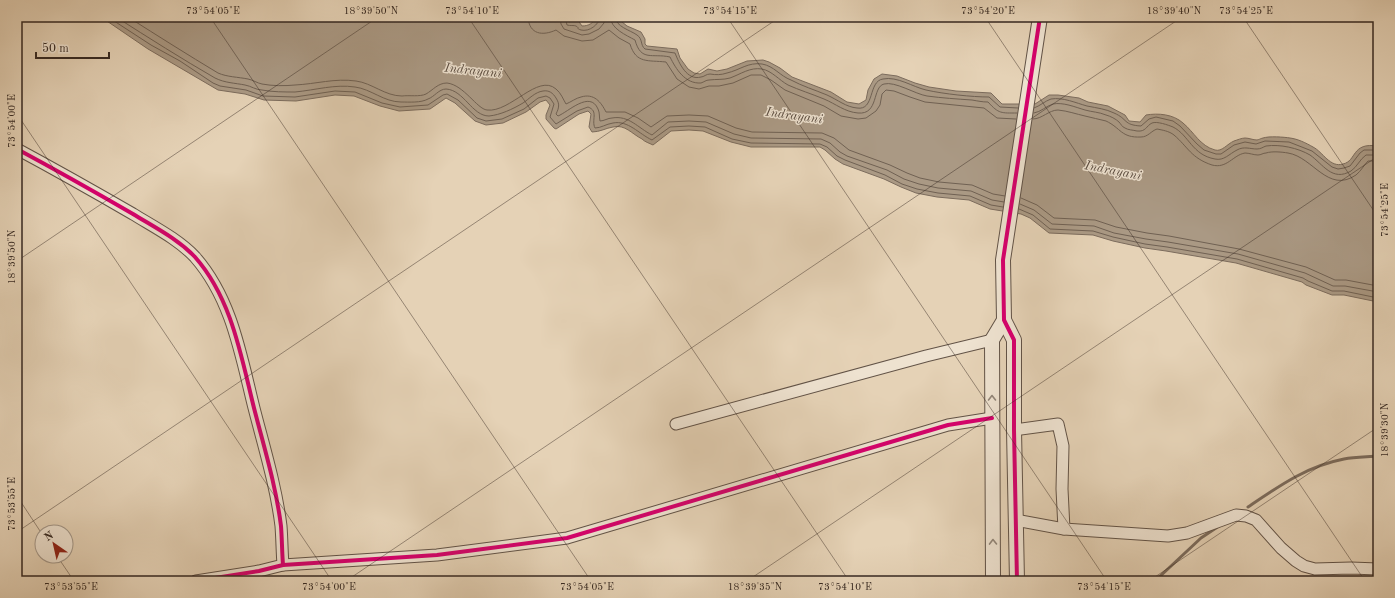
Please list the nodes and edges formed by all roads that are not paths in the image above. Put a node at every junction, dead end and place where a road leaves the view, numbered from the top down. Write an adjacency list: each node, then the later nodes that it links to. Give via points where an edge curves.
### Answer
1 (1040, 17): 3 (street, via 1003,260)
2 (17, 149): 10 (street, via 162,231 182,245 212,280 225,306 240,352 274,486 281,525)
3 (1004, 320): 4 (street); 7 (street, via 1014,340)
4 (992, 340): 5 (street, one-way to 4); 6 (street)
5 (992, 418): 10 (street, via 948,425 567,538 437,555); 13 (street, one-way to 5)
6 (676, 424)
7 (1014, 430): 8 (street); 9 (street, via 1058,424 1063,446)
8 (1015, 520): 9 (street); 14 (street)
9 (1064, 529): 11 (street, via 1168,536 1236,515 1246,516 1256,520 1281,548 1304,566 1315,569)
10 (283, 565): 12 (street)
11 (1378, 569)
12 (196, 581)
13 (993, 581)
14 (1017, 581)

